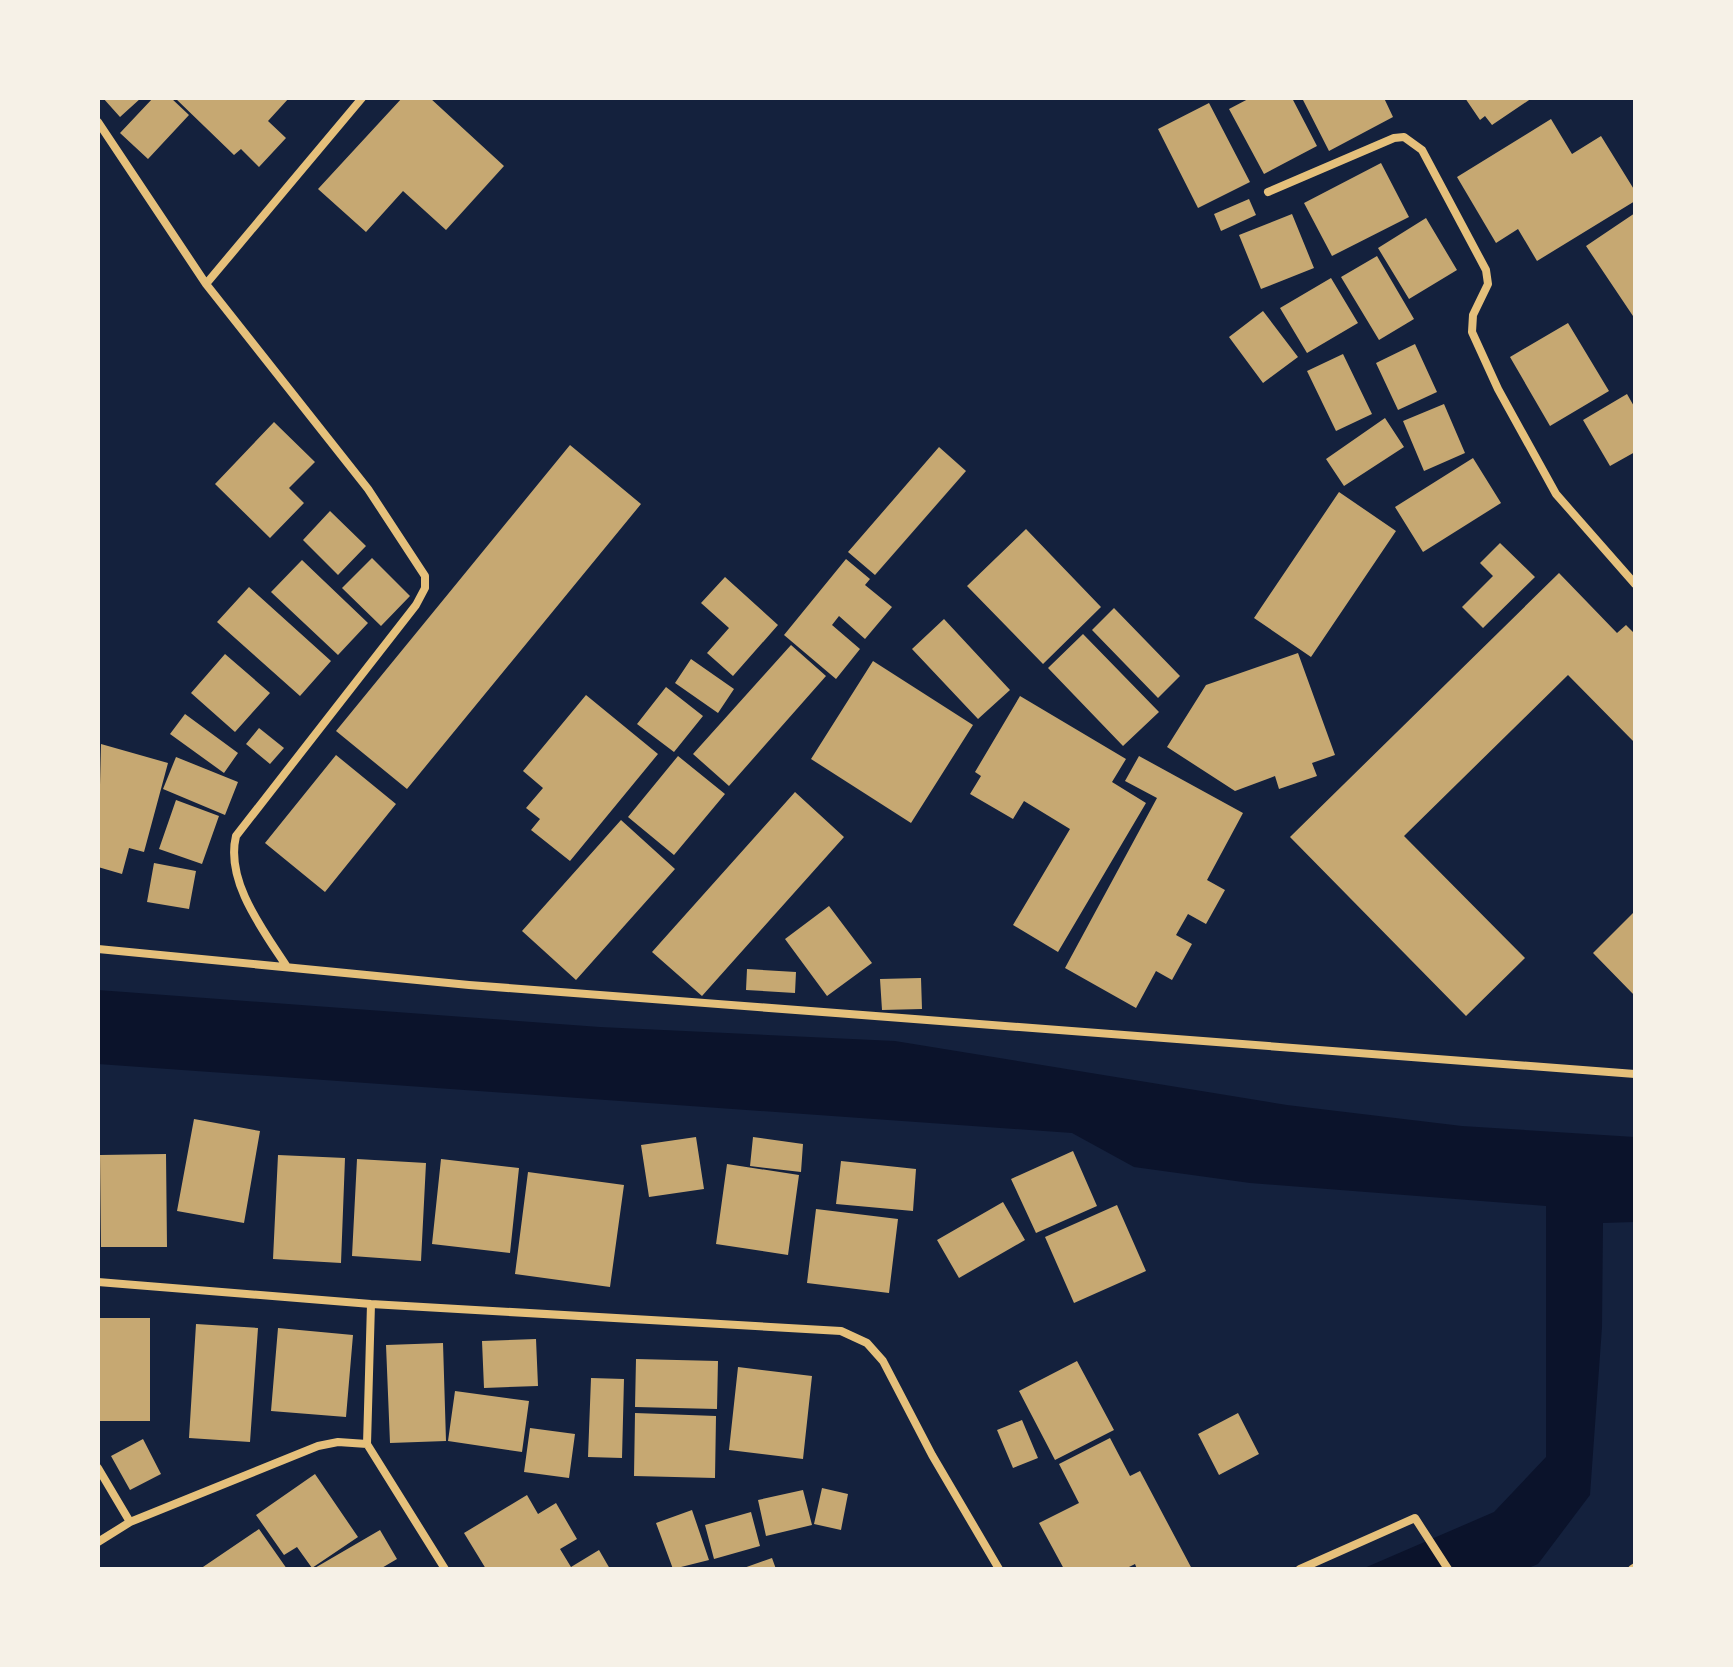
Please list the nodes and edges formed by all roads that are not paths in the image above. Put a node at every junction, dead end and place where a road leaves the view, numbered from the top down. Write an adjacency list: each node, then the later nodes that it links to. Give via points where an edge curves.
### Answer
1 (362, 98): 4 (street)
2 (98, 122): 4 (street)
3 (1268, 192): 5 (street, via 1394,138 1404,137 1422,150 1486,270 1488,284 1473,315 1472,332 1498,389 1556,494)
4 (206, 284): 7 (street, via 368,489 425,576 416,605 236,836 234,869)
5 (1635, 584)
6 (98, 949): 7 (street)
7 (287, 967): 8 (street)
8 (1635, 1074)
9 (98, 1282): 10 (street)
10 (371, 1304): 11 (street); 16 (street, via 829,1328 855,1336 883,1361)
11 (367, 1444): 13 (street, via 318,1446); 15 (street)
12 (98, 1468): 13 (street)
13 (130, 1522): 14 (street)
14 (98, 1542)
15 (445, 1569)
16 (999, 1569)
17 (1300, 1569): 18 (street, via 1414,1518)
18 (1448, 1569)

